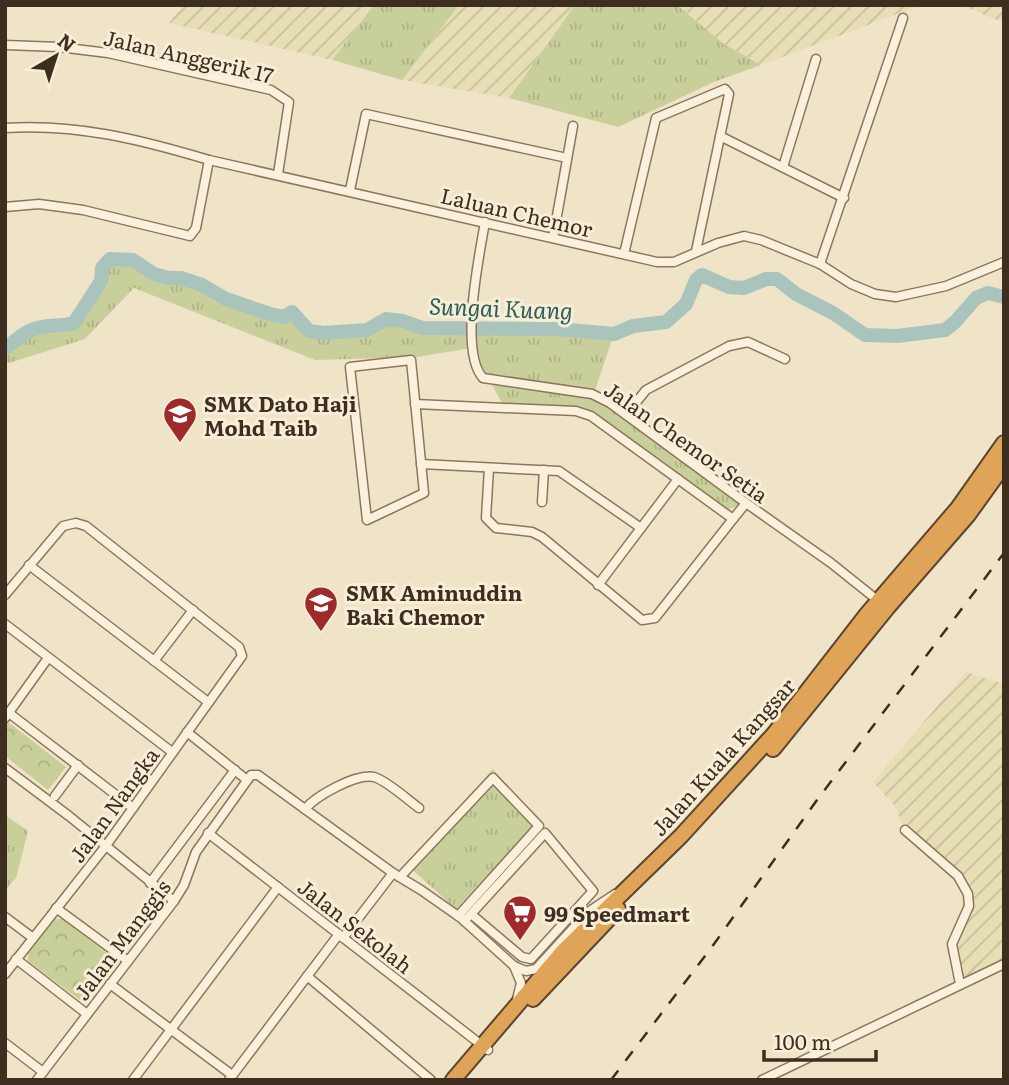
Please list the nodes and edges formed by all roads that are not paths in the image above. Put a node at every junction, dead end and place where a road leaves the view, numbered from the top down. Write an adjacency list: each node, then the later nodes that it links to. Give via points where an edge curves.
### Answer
1 (903, 18): 12 (street)
2 (5, 45): 10 (street, Jalan Anggerik 17, via 108,53 271,90 289,102)
3 (816, 59): 9 (street)
4 (573, 126): 7 (street)
5 (5, 128): 8 (street, Laluan Chemor, via 75,128 153,143)
6 (720, 135): 9 (street); 16 (street); 17 (street, via 728,90 656,117)
7 (567, 158): 11 (street, via 366,114); 15 (street)
8 (209, 160): 10 (street, Laluan Chemor); 13 (street, via 190,236 83,210 38,204)
9 (783, 167): 12 (street)
10 (278, 174): 11 (street, Laluan Chemor)
11 (350, 190): 14 (street, Laluan Chemor)
12 (844, 198): 19 (street)
13 (5, 208)
14 (485, 222): 15 (street, Laluan Chemor); 22 (street, Jalan Chemor Setia, via 472,313 474,363 483,378 592,394)
15 (552, 238): 17 (street, Laluan Chemor)
16 (696, 251): 17 (street, Laluan Chemor, via 674,262); 19 (street, Laluan Chemor, via 744,236)
17 (624, 254)
18 (1004, 262): 19 (street, Laluan Chemor, via 946,286 896,296 851,284)
19 (820, 264)
20 (785, 359): 22 (street, via 748,342 729,346 646,390)
21 (415, 404): 24 (street); 24 (street, via 411,360 350,367 367,520 424,493); 28 (street, via 592,415)
22 (626, 415): 30 (street, Jalan Chemor Setia)
23 (1004, 443): 36 (highway, Jalan Kuala Kangsar)
24 (421, 464): 26 (street)
25 (1004, 465): 36 (highway, Jalan Kuala Kangsar, via 968,514)
26 (489, 468): 27 (street); 34 (street, via 486,518 496,528 532,532)
27 (544, 470): 29 (street); 32 (street, via 569,476)
28 (678, 479): 31 (street); 32 (street)
29 (542, 502)
30 (746, 503): 31 (street); 36 (street, Jalan Chemor Setia)
31 (733, 519): 34 (street, via 655,618 642,620)
32 (641, 528): 34 (street)
33 (29, 565): 35 (street); 37 (street, via 63,526 76,523); 40 (street)
34 (598, 584)
35 (5, 595)
36 (883, 604): 59 (highway, Jalan Kuala Kangsar, via 770,738); 79 (highway, Jalan Kuala Kangsar, via 791,729 726,802)
37 (193, 610): 40 (street); 41 (street, Jalan Nangka, via 242,652)
38 (5, 624): 39 (street)
39 (48, 658): 42 (street); 44 (street)
40 (154, 661): 41 (street)
41 (208, 702): 43 (street, Jalan Nangka)
42 (7, 715): 45 (street)
43 (187, 732): 44 (street, Jalan Nangka); 47 (street)
44 (172, 752): 50 (street, Jalan Nangka)
45 (78, 765): 49 (street); 50 (street)
46 (5, 768): 55 (street)
47 (235, 771): 48 (street); 57 (street)
48 (249, 777): 52 (street, via 258,775); 54 (street, Jalan Manggis)
49 (55, 796)
50 (133, 808): 55 (street, Jalan Nangka)
51 (419, 808): 52 (street, via 376,777 366,776 335,788)
52 (305, 809): 56 (street)
53 (905, 830): 74 (street, via 958,876 968,894 969,906 952,944)
54 (208, 834): 58 (street, Jalan Sekolah); 60 (street, Jalan Manggis)
55 (105, 847): 57 (street); 61 (street, Jalan Nangka)
56 (397, 875): 63 (street); 63 (street, via 493,778 539,826); 64 (street)
57 (150, 883): 60 (street)
58 (278, 887): 64 (street, Jalan Sekolah); 77 (street)
59 (626, 889): 70 (street, via 594,906 536,969); 75 (highway, Jalan Kuala Kangsar)
60 (174, 901): 68 (street, Jalan Manggis)
61 (56, 908): 65 (street, Jalan Nangka); 68 (street)
62 (5, 917): 65 (street)
63 (464, 917): 66 (street); 66 (street, via 545,833 593,891 531,960); 70 (street)
64 (341, 936): 72 (street); 79 (street, Jalan Sekolah)
65 (33, 938): 67 (street, Jalan Nangka)
66 (522, 957): 70 (street)
67 (16, 959): 71 (street, Jalan Nangka); 76 (street)
68 (128, 961): 73 (street, Jalan Manggis)
69 (1004, 964): 74 (street)
70 (514, 967): 75 (street, via 521,983)
71 (5, 974)
72 (307, 976): 81 (street); 84 (street)
73 (110, 984): 76 (street, Jalan Manggis); 77 (street)
74 (961, 984): 87 (street)
75 (513, 1010): 79 (highway, Jalan Kuala Kangsar)
76 (87, 1014): 80 (street, Jalan Manggis)
77 (171, 1029): 81 (street); 83 (street)
78 (5, 1043): 80 (street)
79 (485, 1048): 85 (highway, Jalan Kuala Kangsar); 86 (highway, Jalan Kuala Kangsar)
80 (43, 1072): 82 (street, Jalan Manggis)
81 (230, 1077)
82 (37, 1080)
83 (133, 1080)
84 (432, 1080)
85 (453, 1080)
86 (464, 1080)
87 (762, 1080)

